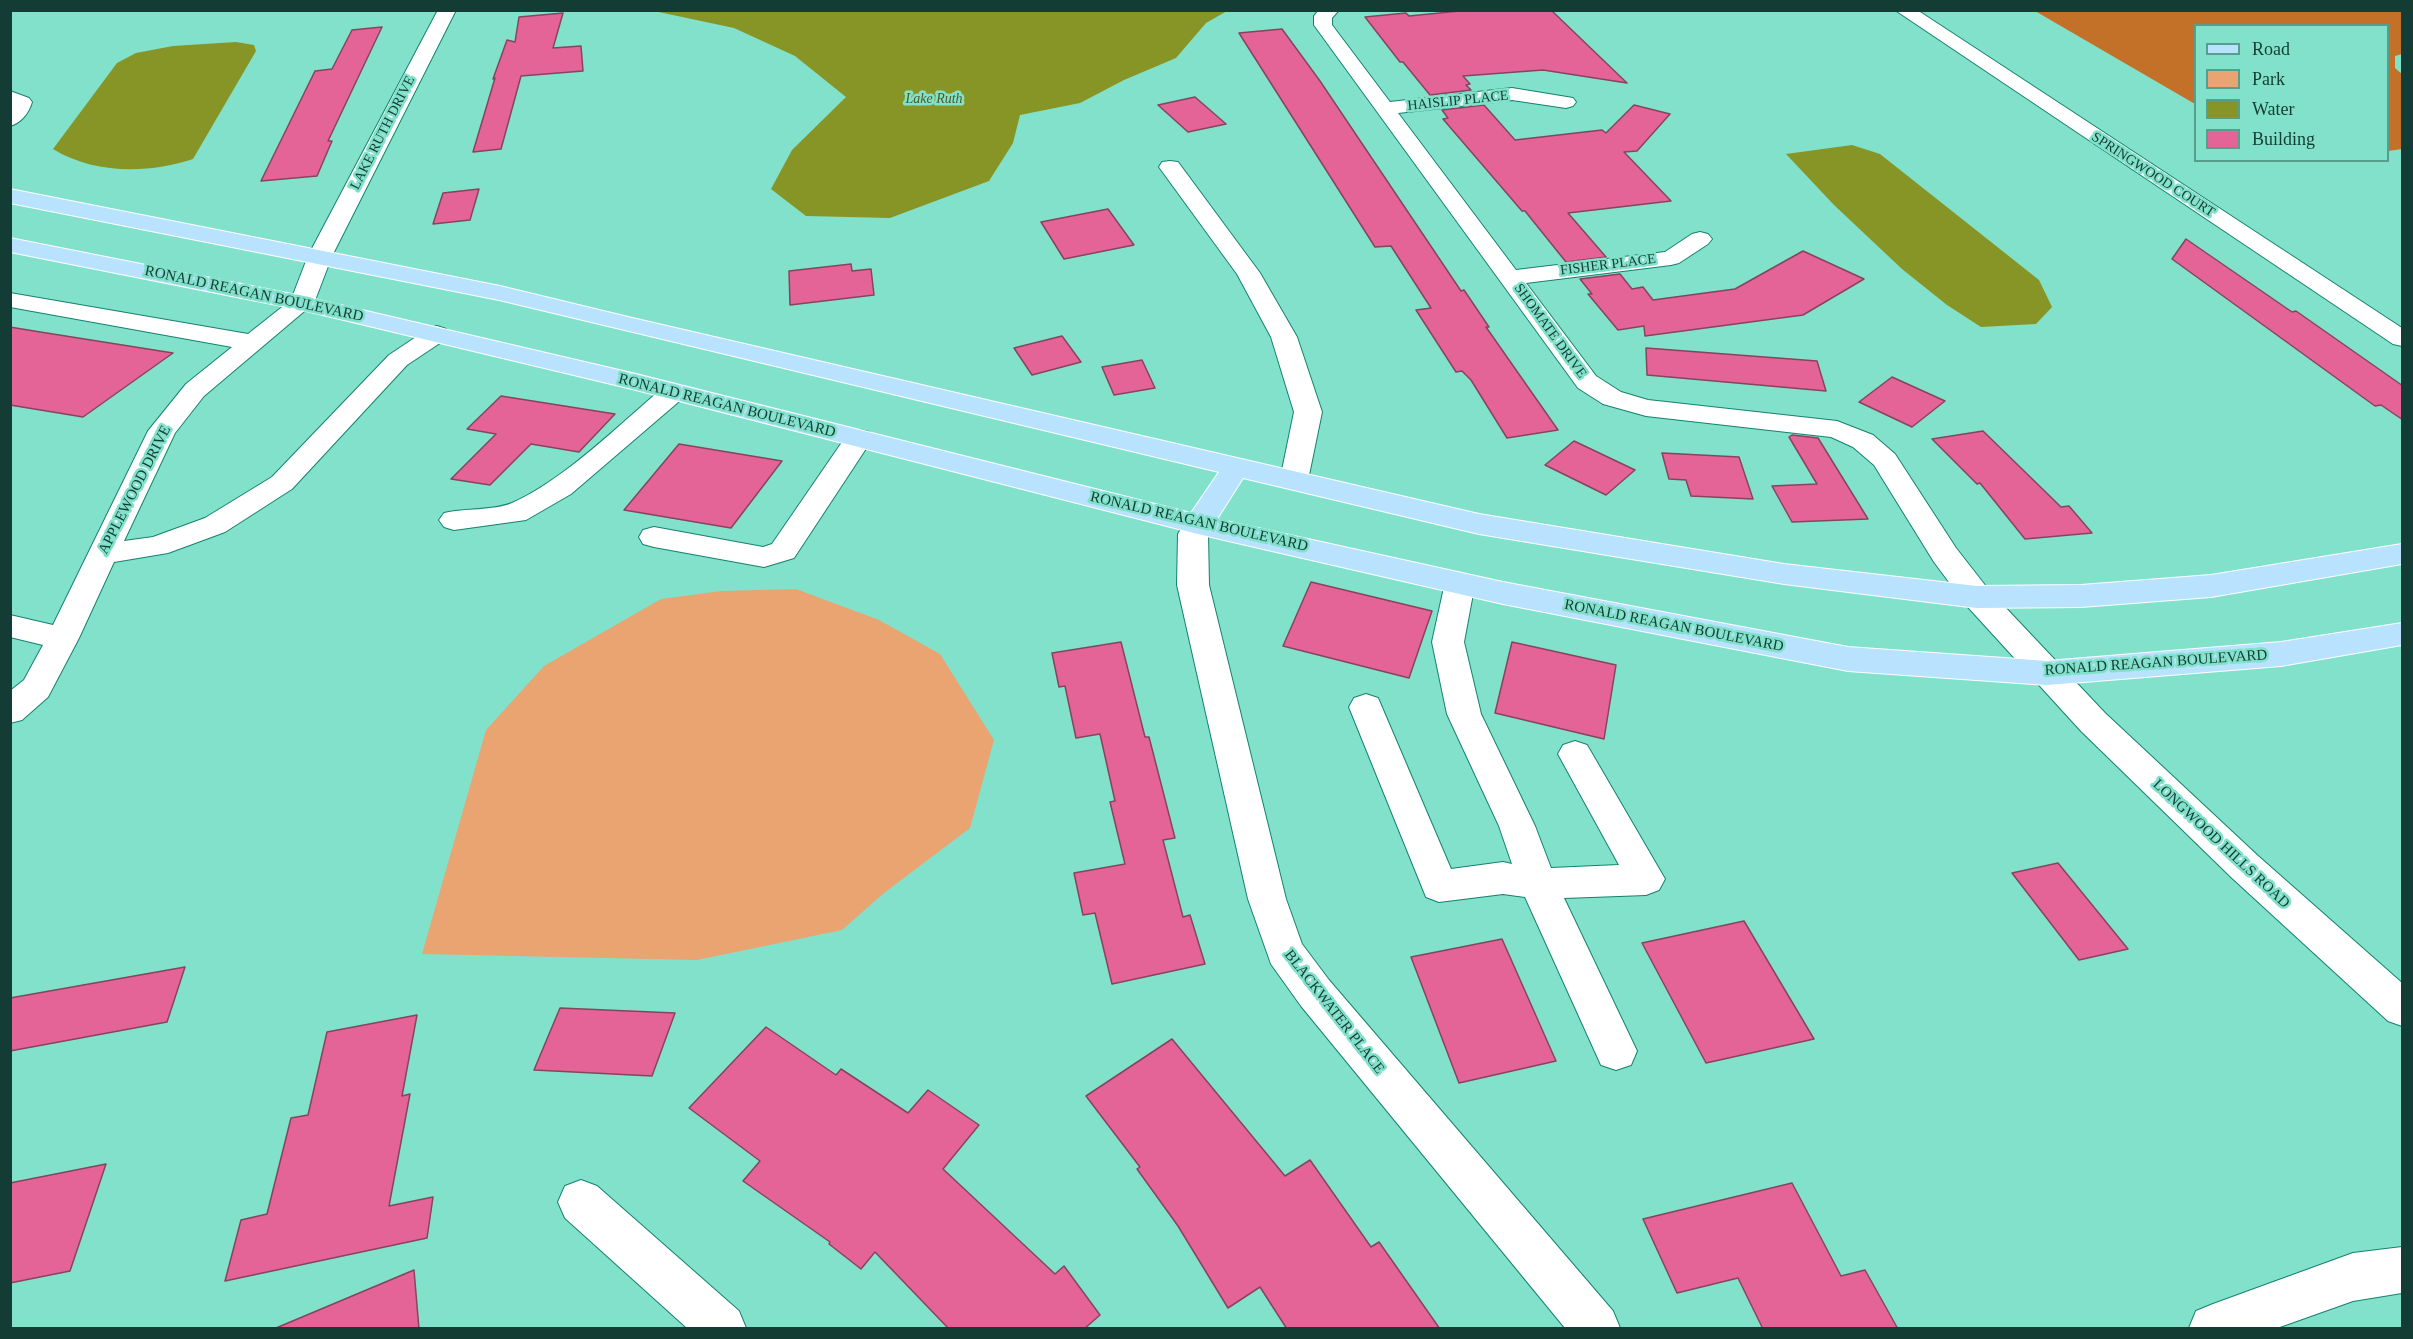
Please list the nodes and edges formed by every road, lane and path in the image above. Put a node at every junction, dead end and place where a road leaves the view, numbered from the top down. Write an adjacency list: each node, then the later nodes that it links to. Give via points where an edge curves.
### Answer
1 (447, 10): 12 (street, LAKE RUTH DRIVE)
2 (1330, 10): 6 (street, SHOMATE DRIVE, via 1323,16 1323,25)
3 (1904, 10): 17 (street, SPRINGWOOD COURT)
4 (10, 97): 7 (street, via 22,102)
5 (1566, 102): 6 (street, HAISLIP PLACE, via 1512,94)
6 (1386, 108): 13 (street, SHOMATE DRIVE)
7 (10, 120)
8 (1170, 167): 22 (street, via 1248,273 1284,337 1308,412)
9 (10, 196): 12 (main road)
10 (1700, 239): 13 (street, FISHER PLACE, via 1671,258)
11 (10, 245): 15 (main road, RONALD REAGAN BOULEVARD)
12 (320, 256): 15 (street, LAKE RUTH DRIVE); 21 (main road, via 500,293)
13 (1511, 278): 29 (street, SHOMATE DRIVE, via 1587,382 1612,398 1646,408 1837,429 1863,441 1885,460 1945,555)
14 (10, 300): 18 (street)
15 (302, 303): 16 (main road, RONALD REAGAN BOULEVARD); 18 (street, APPLEWOOD DRIVE)
16 (437, 334): 19 (main road, RONALD REAGAN BOULEVARD); 26 (street, via 398,360 282,483 215,525 157,546)
17 (2403, 339)
18 (253, 343): 26 (street, APPLEWOOD DRIVE, via 195,390 162,431)
19 (674, 392): 20 (main road, RONALD REAGAN BOULEVARD); 23 (street, via 561,488 516,513)
20 (859, 438): 24 (main road, RONALD REAGAN BOULEVARD); 25 (street, via 783,551 764,556)
21 (1237, 466): 22 (main road); 24 (main road)
22 (1294, 480): 29 (main road, via 1479,524 1595,544)
23 (454, 520)
24 (1198, 524): 28 (main road, RONALD REAGAN BOULEVARD); 43 (street, BLACKWATER PLACE, via 1192,534 1193,585 1266,899 1285,952)
25 (654, 537)
26 (103, 554): 32 (street, APPLEWOOD DRIVE)
27 (2403, 554): 29 (main road, via 2211,586 2081,596)
28 (1460, 583): 33 (main road, RONALD REAGAN BOULEVARD, via 1848,659); 37 (street, via 1448,642 1464,714 1517,826)
29 (1977, 597): 33 (street, SHOMATE DRIVE)
30 (10, 626): 32 (street)
31 (2403, 634): 33 (main road, RONALD REAGAN BOULEVARD, via 2282,654)
32 (63, 638): 35 (street, APPLEWOOD DRIVE, via 36,688)
33 (2047, 673): 38 (street, LONGWOOD HILLS ROAD, via 2244,866)
34 (1366, 707): 37 (street, via 1439,886 1503,878)
35 (10, 711)
36 (1575, 754): 37 (street, via 1647,879)
37 (1538, 884): 39 (street)
38 (2403, 1008)
39 (1616, 1051)
40 (581, 1202): 42 (street)
41 (2403, 1270): 44 (street, via 2353,1277)
42 (722, 1329)
43 (1596, 1329)
44 (2213, 1329)

